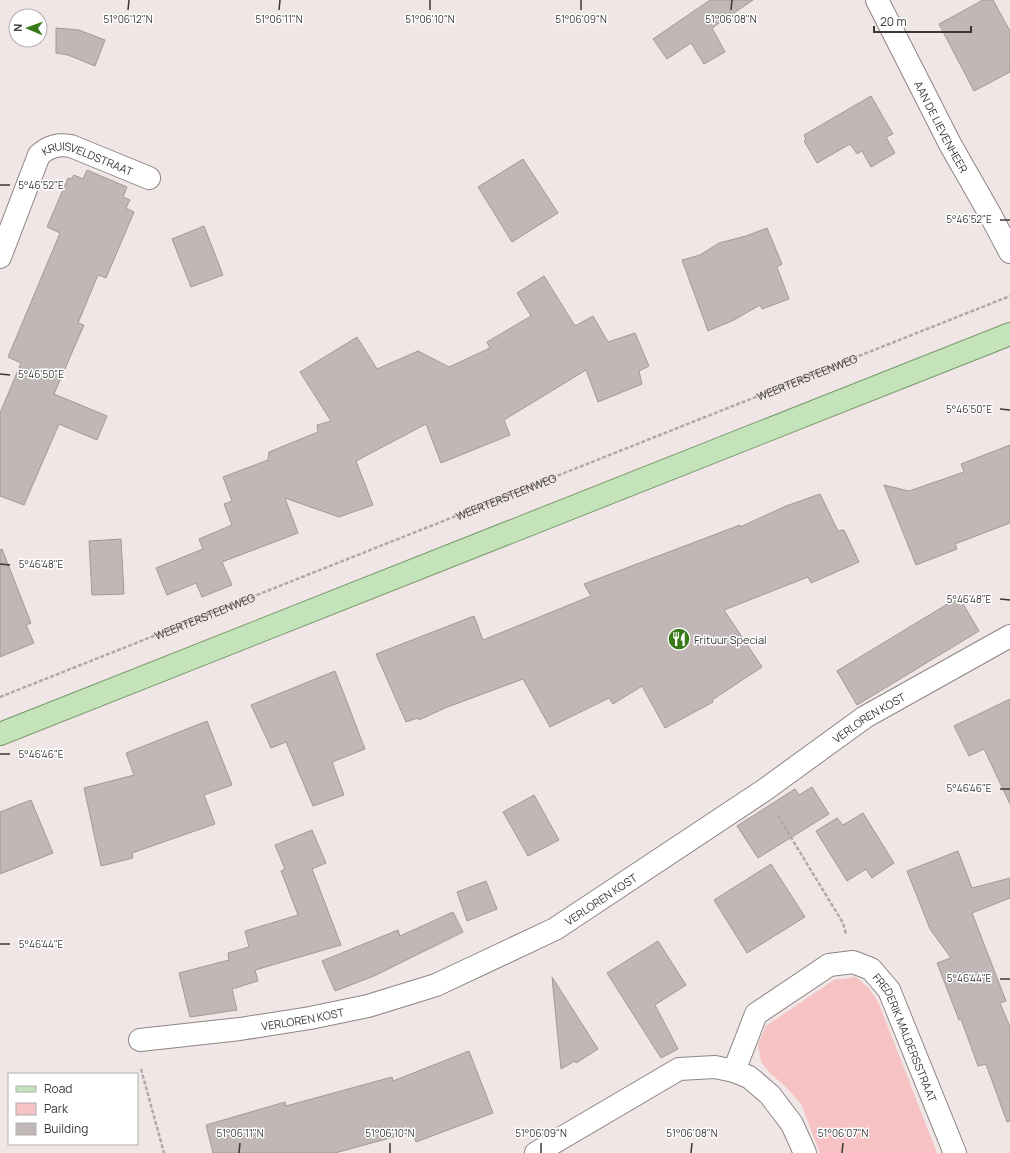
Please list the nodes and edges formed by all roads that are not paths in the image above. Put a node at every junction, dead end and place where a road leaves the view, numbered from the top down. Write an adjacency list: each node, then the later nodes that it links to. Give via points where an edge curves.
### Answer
1 (877, 0): 3 (street, AAN DE LIEVENHEER, via 950,144)
2 (149, 178): 4 (street, KRUISVELDSTRAAT, via 71,146 62,144 46,149 40,155)
3 (1010, 252)
4 (0, 257)
5 (1010, 334): 7 (main road)
6 (1010, 636): 8 (street, VERLOREN KOST, via 865,718 763,791 555,929 436,985 368,1006 310,1018)
7 (0, 734)
8 (140, 1040)
9 (734, 1071): 10 (street, via 715,1066 679,1069); 11 (street, via 749,1077 770,1095 792,1124); 12 (street, FREDERIK MALDERSSTRAAT, via 756,1014 830,965 853,962 871,970 889,990)
10 (536, 1153)
11 (805, 1153)
12 (955, 1153)

